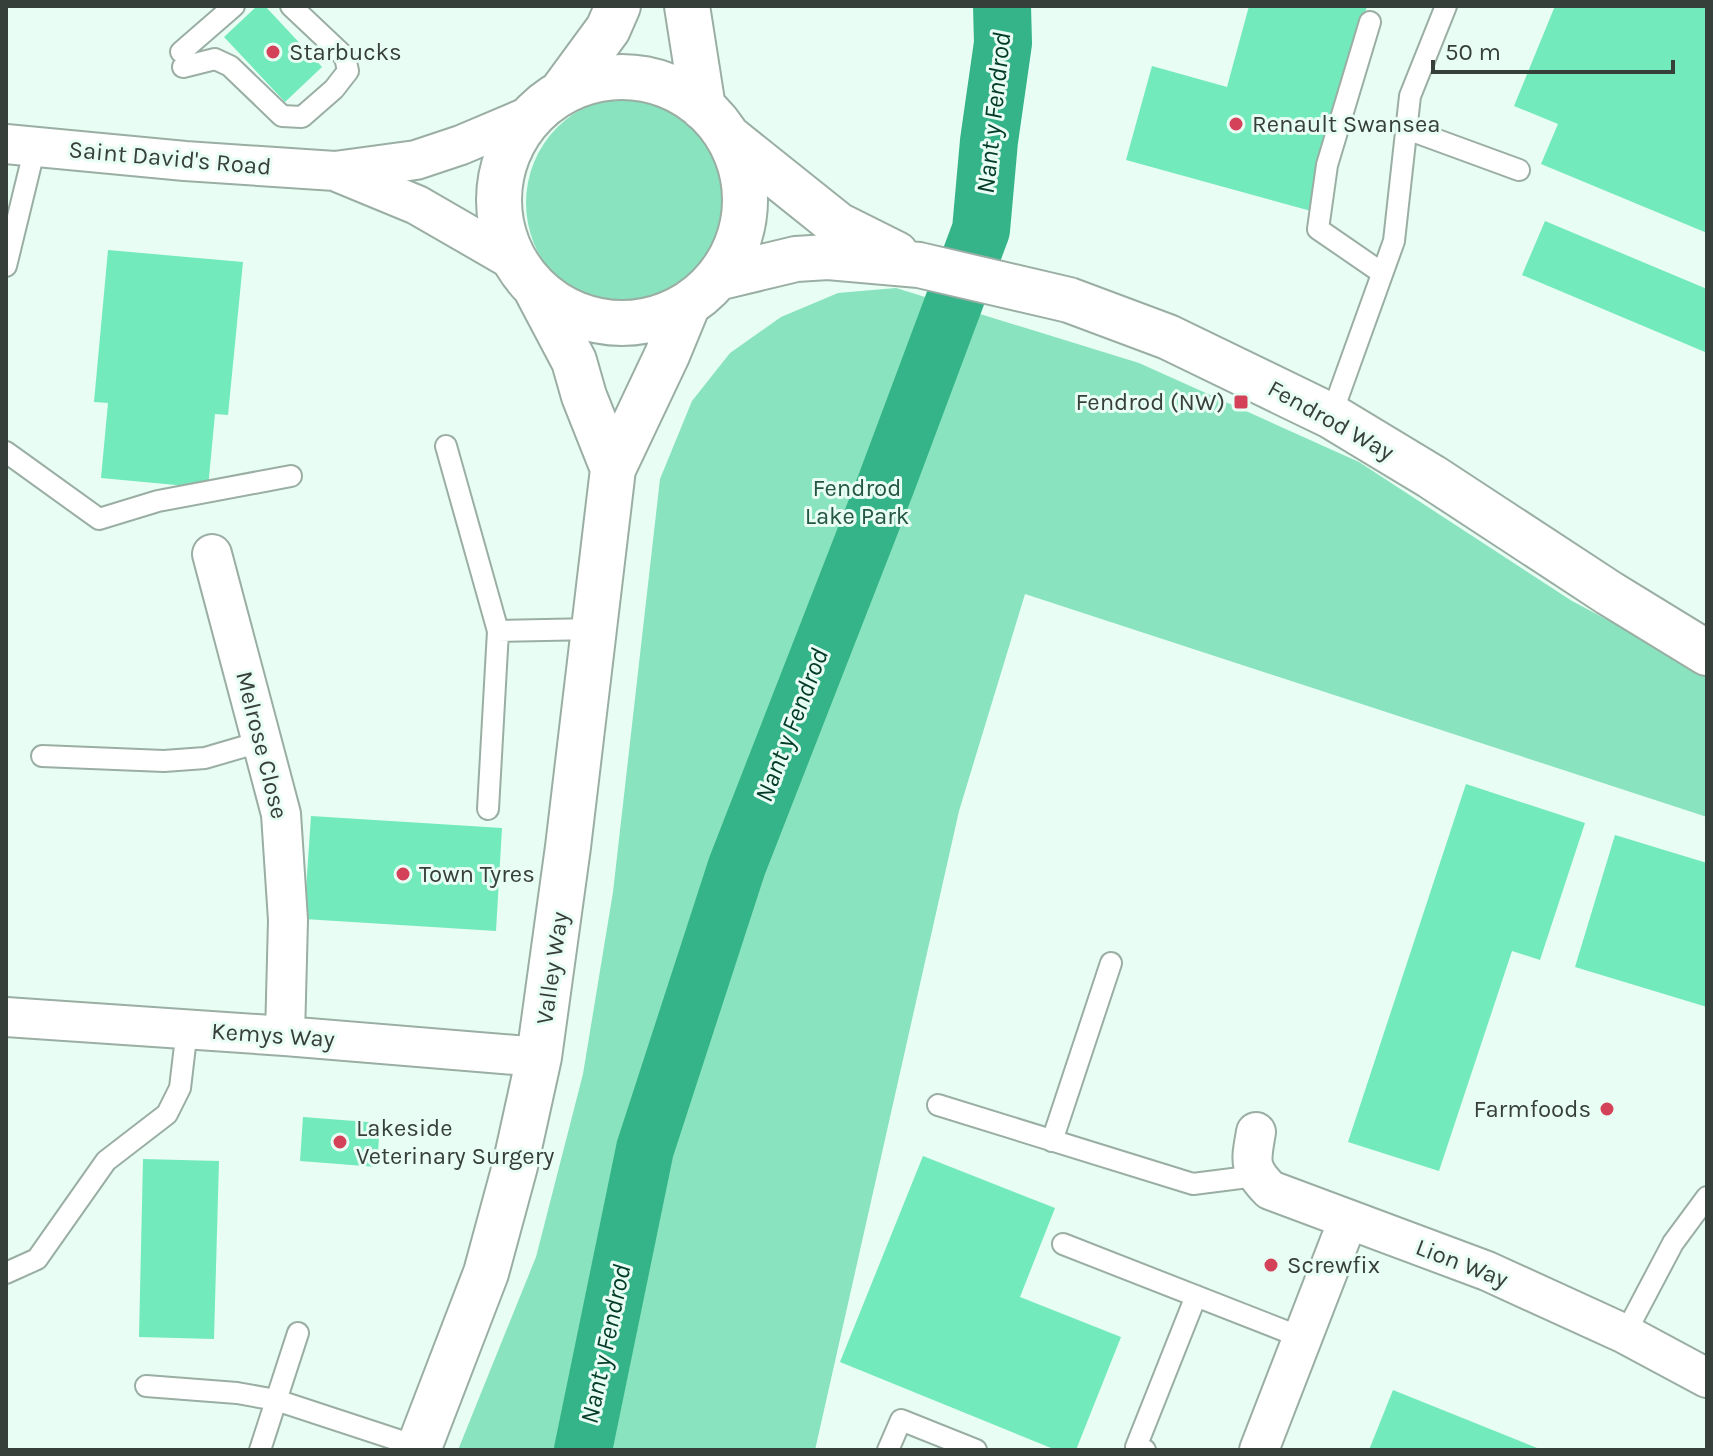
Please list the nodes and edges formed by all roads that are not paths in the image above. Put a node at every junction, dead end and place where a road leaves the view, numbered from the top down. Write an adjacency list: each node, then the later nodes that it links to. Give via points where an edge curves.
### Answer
1 (234, 6): 2 (lane, via 182,59 215,59 230,66 282,116 302,117 348,71 345,57)
2 (291, 6)
3 (618, 6): 7 (street, via 608,29)
4 (687, 6): 8 (street)
5 (1446, 6): 9 (lane, via 1410,96)
6 (1370, 22): 15 (lane, via 1327,165 1318,229)
7 (547, 104): 8 (street, via 589,81 649,80 678,91); 12 (street, Saint David's Road, via 416,160); 16 (street, via 510,147 499,185 500,224)
8 (715, 122): 13 (street, Fendrod Way, via 838,225); 17 (street, via 739,165 745,194 733,253)
9 (1407, 129): 11 (lane); 15 (lane, via 1394,241)
10 (20, 145): 12 (street, Saint David's Road); 14 (lane)
11 (1519, 170)
12 (335, 171): 16 (street, Saint David's Road, via 417,205)
13 (919, 265): 17 (street, Fendrod Way, via 796,259); 18 (street, Fendrod Way, via 1069,300 1168,337)
14 (6, 266)
15 (1382, 273): 18 (lane)
16 (525, 275): 17 (street, via 554,303 609,322 667,314); 21 (street, Valley Way, via 574,361)
17 (702, 291): 21 (street, Valley Way)
18 (1331, 416): 26 (street, Fendrod Way)
19 (446, 446): 25 (lane)
20 (6, 452): 22 (lane, via 99,519 158,501)
21 (613, 469): 24 (street, Valley Way)
22 (291, 476)
23 (212, 554): 27 (street, Melrose Close)
24 (594, 629): 25 (lane); 34 (street, Valley Way)
25 (498, 631): 29 (lane)
26 (1707, 653)
27 (263, 741): 28 (lane, via 205,758 164,761); 33 (street, Melrose Close, via 281,814 288,920)
28 (42, 756)
29 (488, 809)
30 (1111, 963): 37 (lane)
31 (6, 1017): 32 (street, Kemys Way)
32 (187, 1029): 33 (street, Kemys Way); 42 (lane, via 180,1088 167,1114 106,1161 37,1259)
33 (285, 1036): 34 (street, Kemys Way)
34 (539, 1057): 50 (street, Valley Way, via 486,1273)
35 (938, 1105): 37 (lane)
36 (1256, 1132): 38 (street, via 1251,1160)
37 (1052, 1141): 38 (lane, via 1193,1184)
38 (1256, 1176): 40 (street, Lion Way, via 1270,1190)
39 (1707, 1197): 45 (lane, via 1673,1243)
40 (1348, 1220): 45 (street, Lion Way, via 1487,1271); 46 (street)
41 (1063, 1244): 43 (lane)
42 (6, 1273)
43 (1196, 1296): 46 (lane); 54 (lane, via 1136,1447)
44 (298, 1333): 49 (lane)
45 (1625, 1334): 47 (street, Lion Way)
46 (1303, 1338): 55 (street)
47 (1707, 1378)
48 (146, 1386): 49 (lane)
49 (276, 1400): 50 (lane); 51 (lane)
50 (418, 1449)
51 (260, 1450)
52 (888, 1450): 53 (lane, via 901,1420)
53 (976, 1450)
54 (1145, 1450)
55 (1259, 1450)

